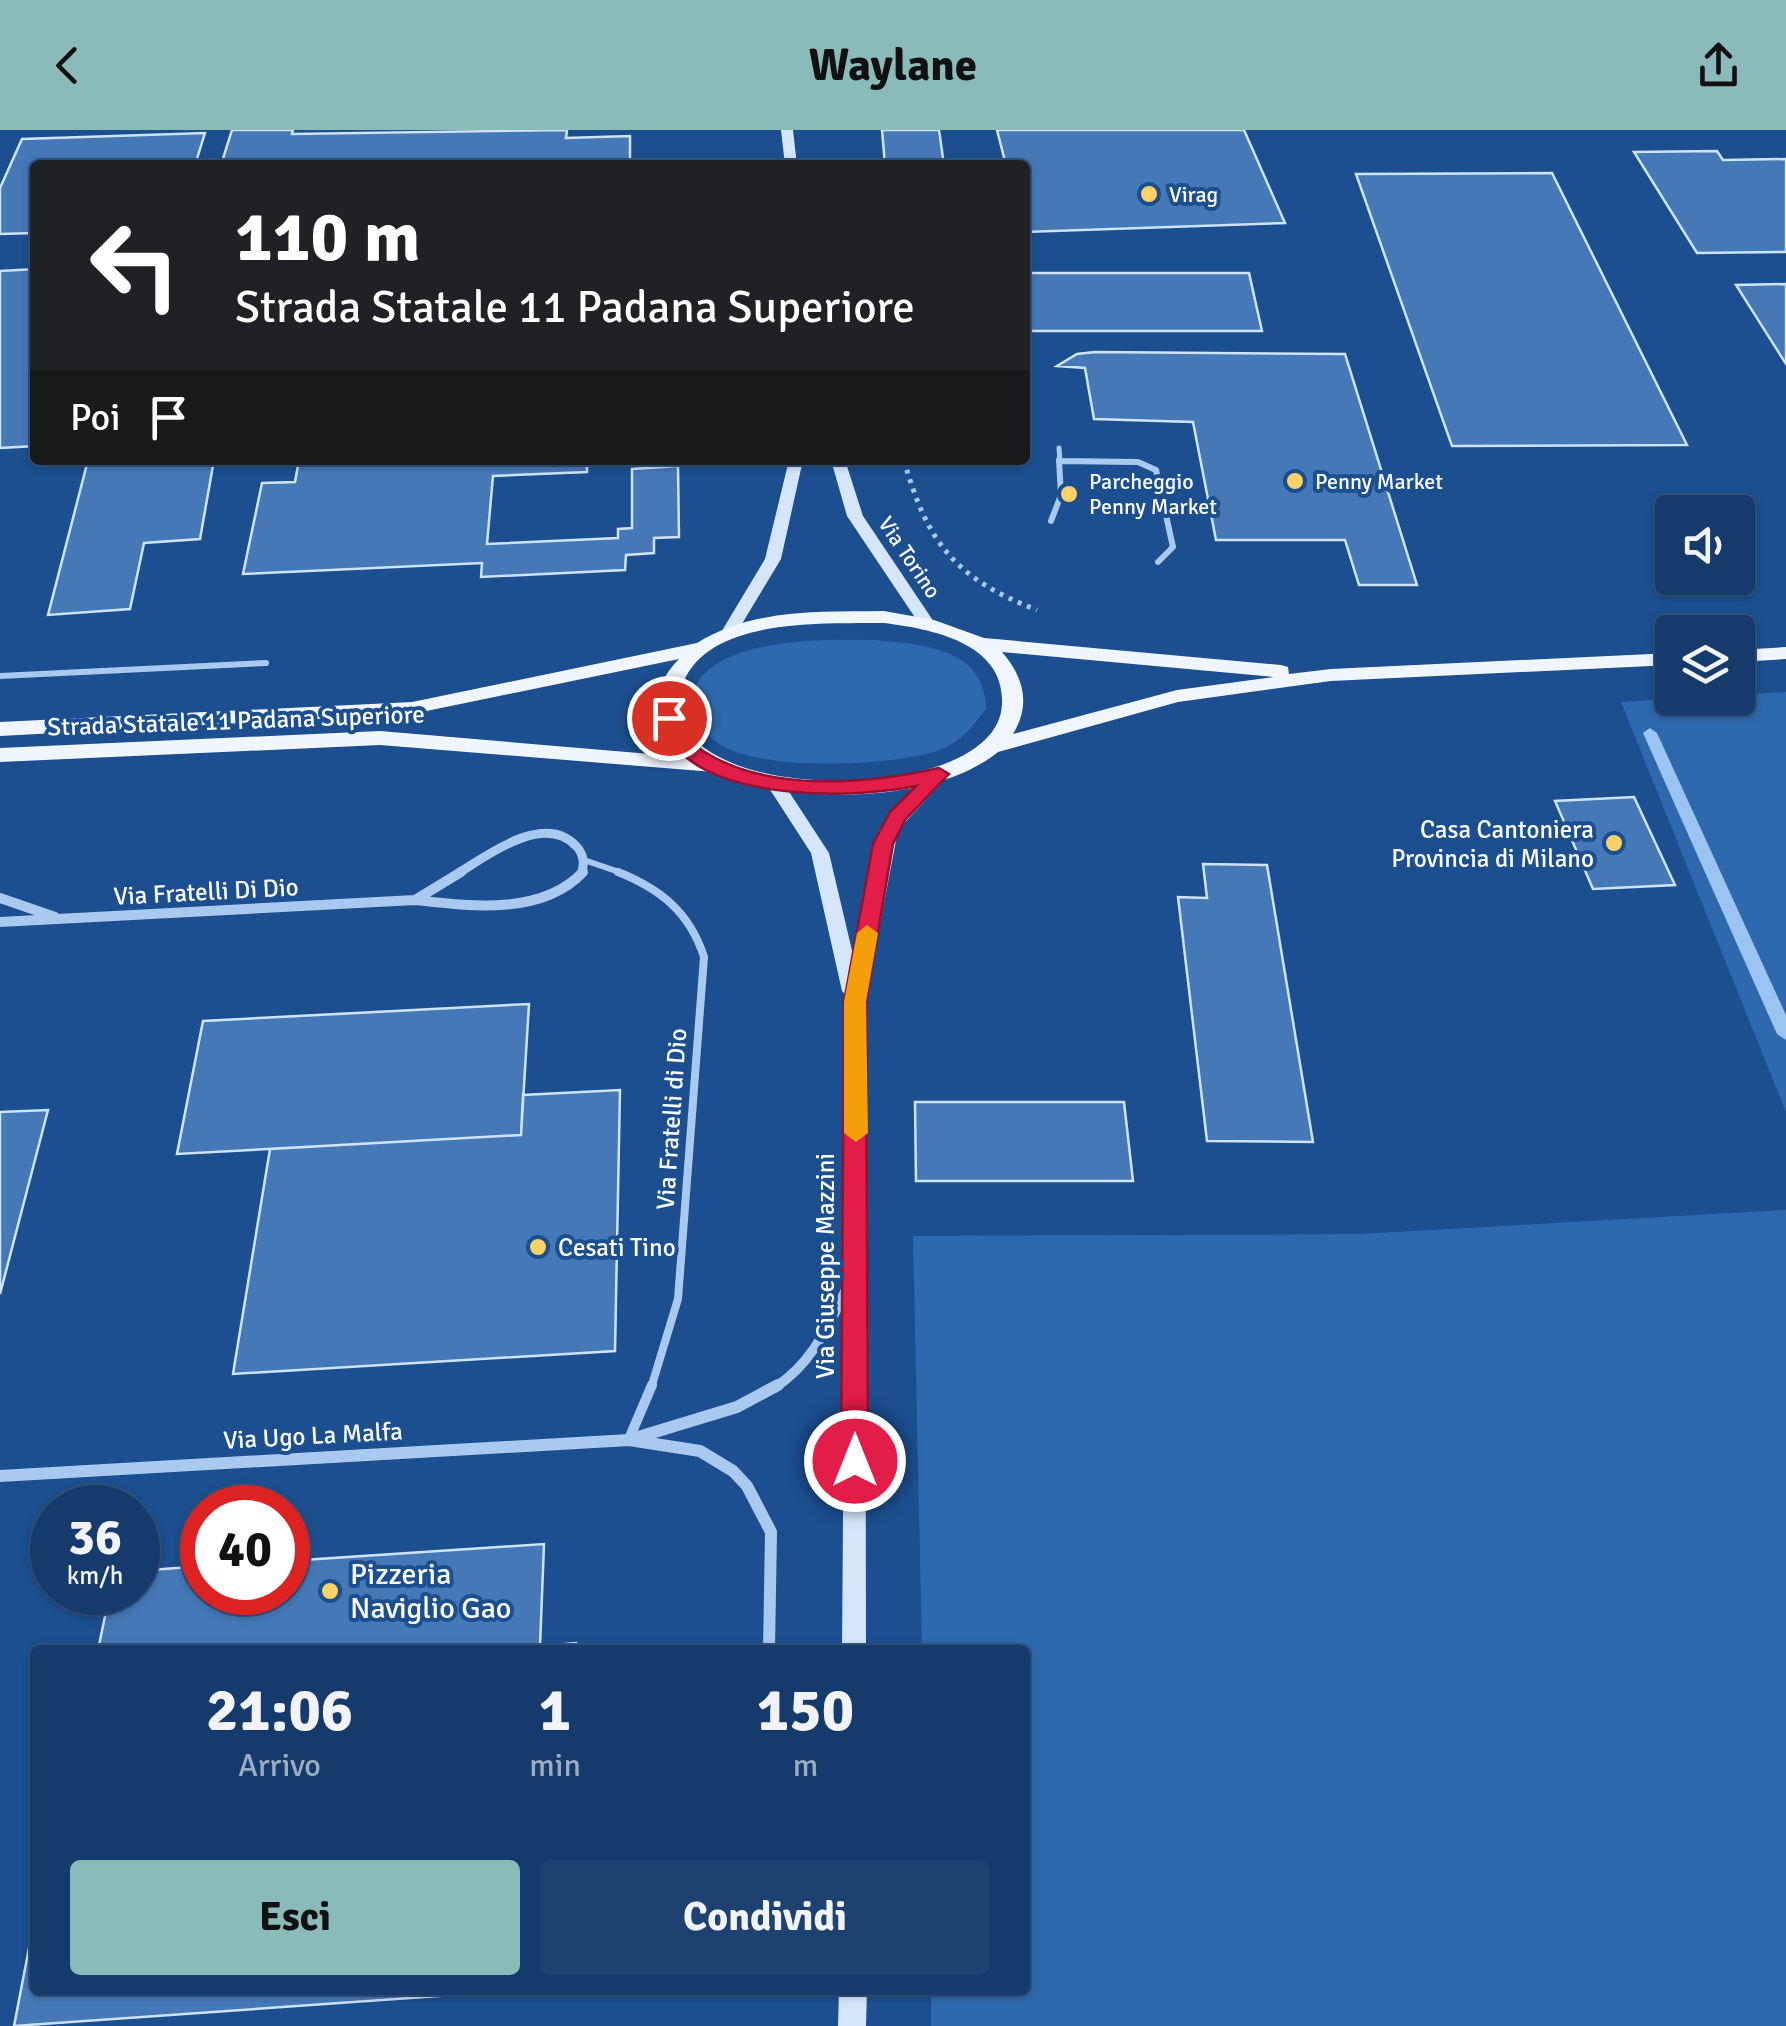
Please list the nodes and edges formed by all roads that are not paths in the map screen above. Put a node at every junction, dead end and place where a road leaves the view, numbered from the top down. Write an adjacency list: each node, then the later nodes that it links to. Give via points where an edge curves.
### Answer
1 (787, 130): 2 (street)
2 (790, 160)
3 (1058, 448): 4 (lane)
4 (1059, 461): 7 (lane, via 1061,495); 8 (lane, via 1138,462 1156,470 1173,547)
5 (795, 465): 10 (street, via 779,544)
6 (840, 465): 9 (street, Via Torino, via 874,550)
7 (1052, 521)
8 (1158, 562)
9 (926, 622): 10 (main road, Strada Statale 11 Padana Superiore, via 789,620); 11 (main road, Strada Statale 11 Padana Superiore)
10 (728, 634): 12 (main road, Strada Statale 11 Padana Superiore)
11 (979, 644): 17 (main road, Strada Statale 11 Padana Superiore); 20 (main road, Strada Statale 11 Padana Superiore, via 1012,684 1010,722)
12 (703, 648): 19 (main road, Strada Statale 11 Padana Superiore, via 412,708); 22 (main road, Strada Statale 11 Padana Superiore, via 675,676 667,704 684,744)
13 (1786, 654): 14 (main road)
14 (1755, 655)
15 (1655, 660): 17 (main road, Strada Statale 11 Padana Superiore)
16 (266, 663): 18 (lane)
17 (1331, 675): 20 (main road, Strada Statale 11 Padana Superiore, via 1178,696)
18 (0, 676)
19 (0, 728)
20 (991, 747): 23 (main road, Strada Statale 11 Padana Superiore)
21 (0, 755): 22 (main road, Strada Statale 11 Padana Superiore, via 398,738)
22 (713, 766): 24 (main road, Strada Statale 11 Padana Superiore)
23 (939, 774): 24 (main road, Strada Statale 11 Padana Superiore, via 901,783); 30 (street, Via Giuseppe Mazzini, via 897,816 883,844)
24 (776, 785): 30 (street, Via Giuseppe Mazzini, via 820,853)
25 (584, 860): 27 (street, Via Fratelli Di Dio, via 569,889 548,896 501,903); 27 (street, Via Fratelli Di Dio, via 570,839 521,837); 32 (lane, Via Fratelli di Dio, via 630,876 677,904 704,957 678,1299 659,1370)
26 (0, 898): 28 (street)
27 (415, 900): 28 (street, Via Fratelli Di Dio)
28 (60, 919): 29 (street, Via Fratelli Di Dio)
29 (0, 922)
30 (855, 1002): 31 (street, Via Giuseppe Mazzini)
31 (856, 1272): 32 (street, Via Ugo La Malfa, via 819,1344 764,1394); 35 (street, Via Giuseppe Mazzini)
32 (629, 1440): 33 (street, Via Ugo La Malfa); 34 (street, Via Ugo La Malfa, via 700,1448 752,1490 771,1532)
33 (0, 1476)
34 (769, 1645)
35 (854, 1645)
36 (852, 1995): 37 (street)
37 (852, 2026)

